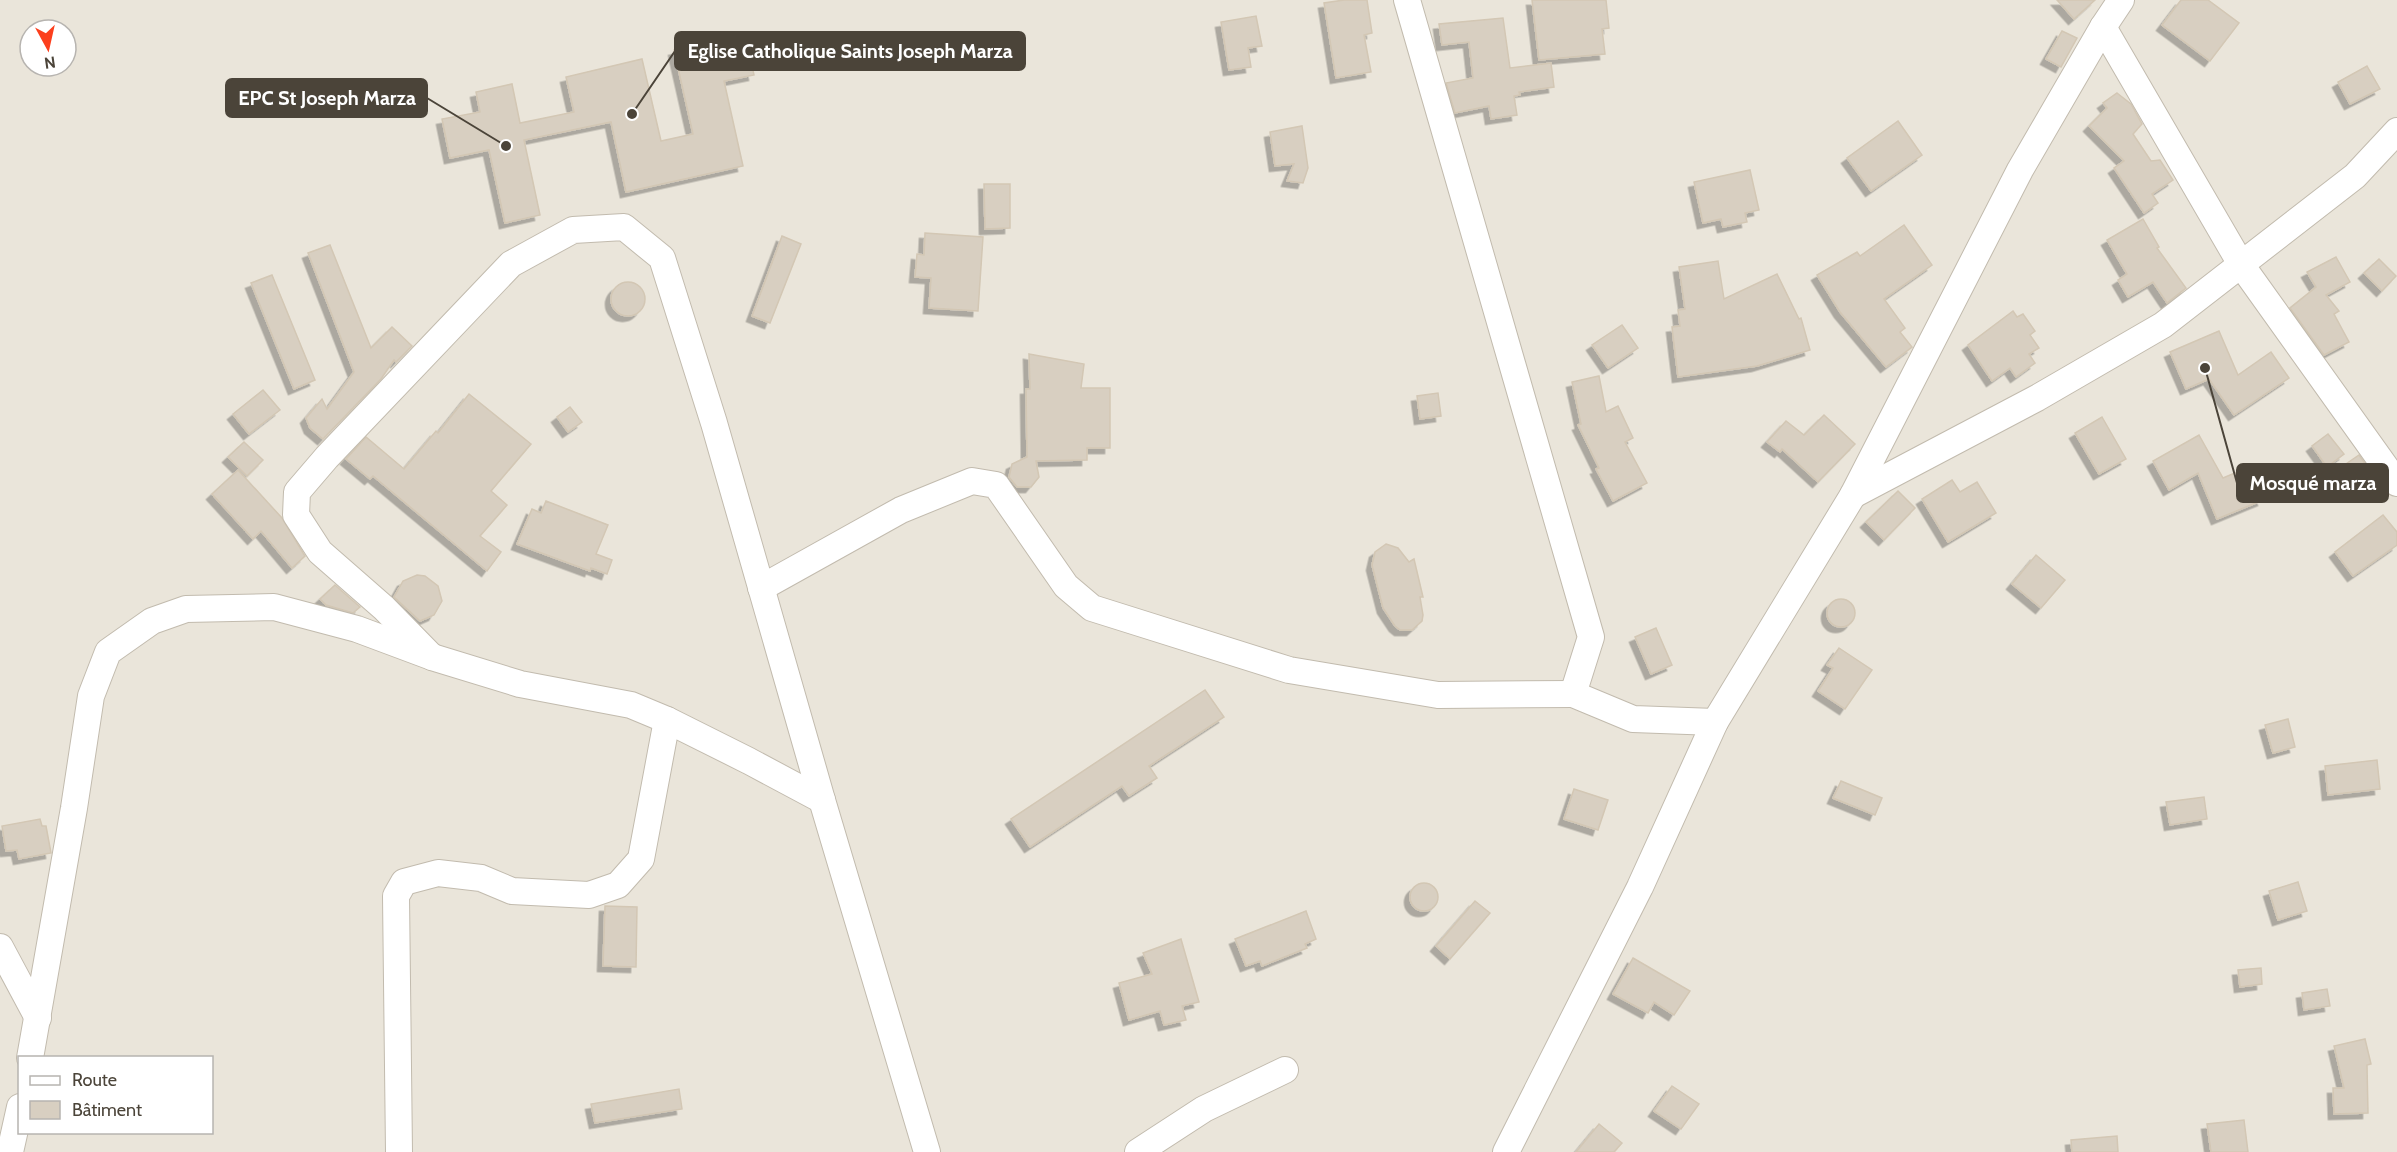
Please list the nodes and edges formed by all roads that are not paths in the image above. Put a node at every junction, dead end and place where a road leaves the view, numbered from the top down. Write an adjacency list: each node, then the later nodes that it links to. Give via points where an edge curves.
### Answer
1 (1407, 0): 10 (street, via 1591,637)
2 (2121, 0): 3 (street)
3 (2103, 27): 5 (street); 7 (street, via 2020,170)
4 (2397, 131): 5 (street, via 2355,176)
5 (2242, 266): 6 (street); 7 (street, via 2163,326)
6 (2397, 483)
7 (1853, 495): 12 (street)
8 (761, 588): 9 (street, via 662,258 624,227 573,230 512,264 297,492 296,515 320,552); 10 (street, via 901,510 972,481 996,485 1066,586 1092,608 1289,670 1438,695); 13 (street)
9 (432, 657): 11 (street, via 520,684 631,705); 15 (street, via 357,629 274,607 186,609 152,621 108,652 91,696)
10 (1573, 694): 12 (street, via 1633,719)
11 (667, 720): 13 (street); 20 (street, via 641,859 618,885 589,895 512,891 481,878 438,873 404,882 396,896)
12 (1715, 722): 23 (street, via 1641,886)
13 (822, 800): 21 (street)
14 (0, 947): 15 (street)
15 (38, 1018): 16 (street)
16 (30, 1056)
17 (1285, 1070): 22 (street, via 1204,1109)
18 (18, 1116): 19 (street)
19 (10, 1152)
20 (399, 1152)
21 (927, 1152)
22 (1138, 1152)
23 (1506, 1152)

